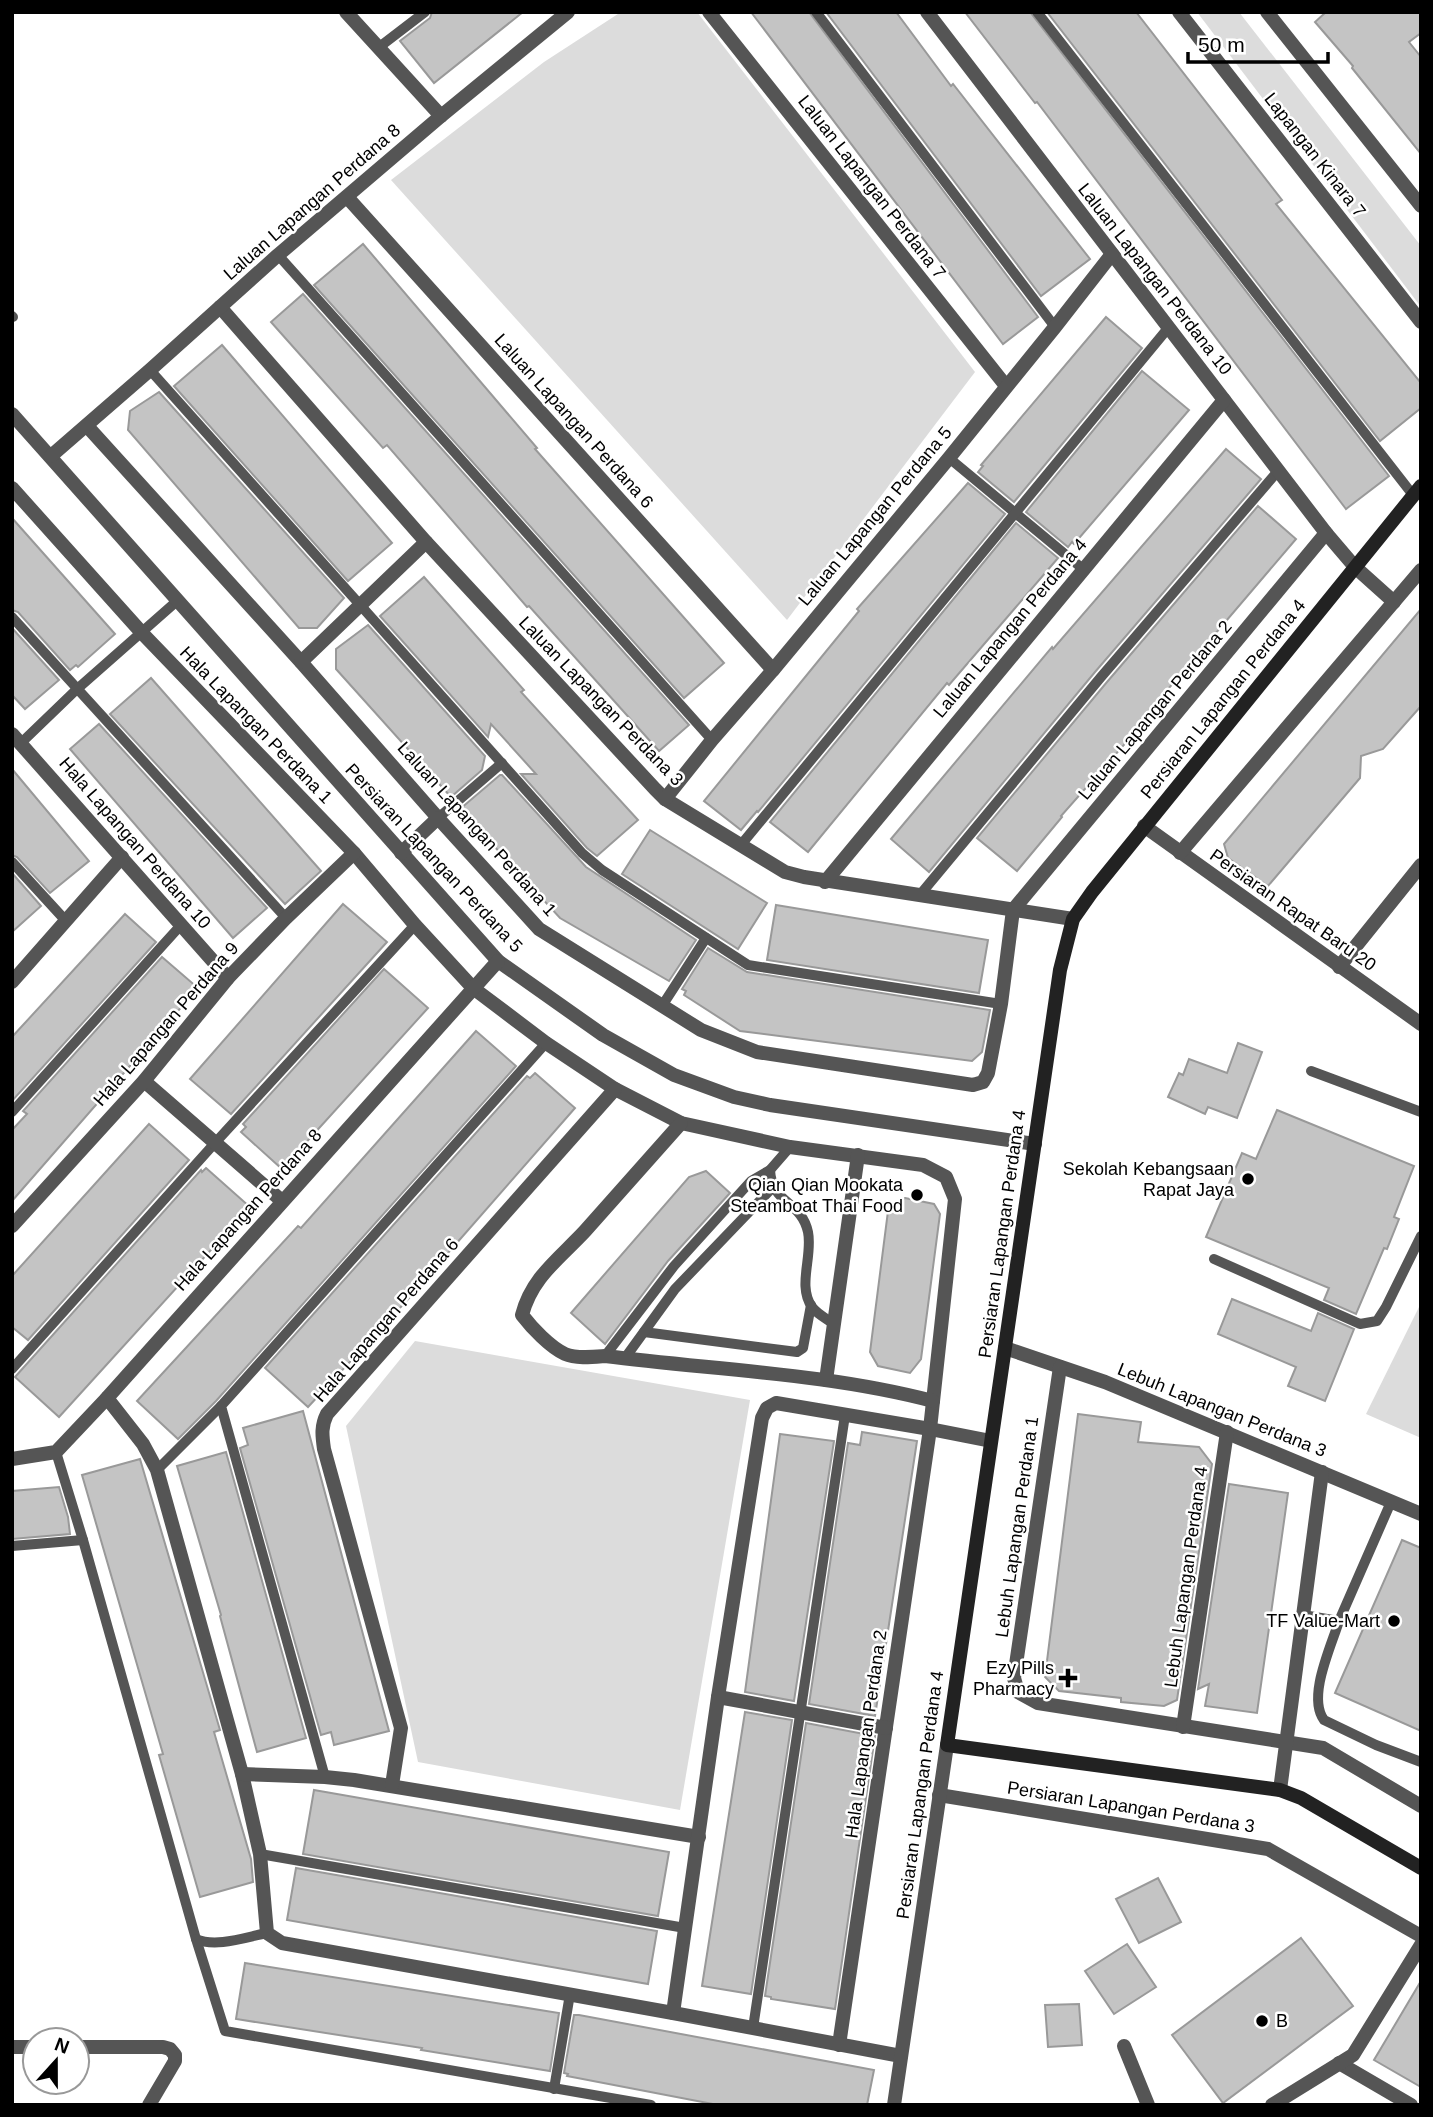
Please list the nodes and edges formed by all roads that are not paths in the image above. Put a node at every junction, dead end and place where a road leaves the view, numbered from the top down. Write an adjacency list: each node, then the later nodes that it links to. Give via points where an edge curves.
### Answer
1 (346, 12): 10 (street)
2 (425, 12): 10 (lane)
3 (568, 12): 11 (street, Laluan Lapangan Perdana 8)
4 (709, 12): 21 (street, Laluan Lapangan Perdana 7)
5 (816, 12): 18 (lane)
6 (927, 12): 15 (street, Laluan Lapangan Perdana 10)
7 (1037, 12): 29 (lane)
8 (1179, 12): 17 (street, Lapangan Kinara 7)
9 (1267, 12): 13 (street)
10 (379, 48): 11 (street)
11 (441, 116): 12 (street, Laluan Lapangan Perdana 8)
12 (347, 197): 14 (street, Laluan Lapangan Perdana 8); 42 (street, Laluan Lapangan Perdana 6)
13 (1421, 206)
14 (278, 254): 16 (street, Laluan Lapangan Perdana 8); 45 (lane)
15 (1112, 254): 18 (street, Laluan Lapangan Perdana 5); 19 (street, Laluan Lapangan Perdana 10)
16 (219, 307): 20 (street, Laluan Lapangan Perdana 8); 32 (street, Laluan Lapangan Perdana 3)
17 (1421, 322)
18 (1055, 327): 21 (street, Laluan Lapangan Perdana 5)
19 (1169, 327): 22 (street, Laluan Lapangan Perdana 10); 30 (lane)
20 (150, 370): 24 (street, Laluan Lapangan Perdana 8); 38 (lane)
21 (1006, 386): 26 (street, Laluan Lapangan Perdana 5)
22 (1224, 400): 27 (street, Laluan Lapangan Perdana 10); 34 (street, Laluan Lapangan Perdana 4)
23 (12, 414): 25 (street, Persiaran Lapangan Perdana 5)
24 (88, 426): 25 (street, Laluan Lapangan Perdana 8); 41 (street, Laluan Lapangan Perdana 1)
25 (51, 456): 36 (street, Persiaran Lapangan Perdana 5)
26 (948, 458): 30 (lane); 42 (street, Laluan Lapangan Perdana 5)
27 (1278, 471): 31 (street, Laluan Lapangan Perdana 10); 58 (lane)
28 (12, 488): 40 (street, Hala Lapangan Perdana 1)
29 (1417, 491): 33 (street, Persiaran Lapangan Perdana 4)
30 (1016, 512): 34 (lane); 50 (lane)
31 (1326, 533): 33 (street, Laluan Lapangan Perdana 10); 59 (street, Laluan Lapangan Perdana 2)
32 (426, 542): 38 (street); 47 (street, Laluan Lapangan Perdana 3)
33 (1355, 567): 37 (street, Laluan Lapangan Perdana 10); 49 (street, Persiaran Lapangan Perdana 4)
34 (1083, 569): 57 (street, Laluan Lapangan Perdana 4)
35 (1421, 570): 37 (street)
36 (177, 601): 40 (lane); 52 (street, Persiaran Lapangan Perdana 5)
37 (1394, 602): 53 (street)
38 (360, 604): 41 (street); 46 (lane)
39 (12, 617): 43 (lane)
40 (142, 633): 43 (lane); 51 (street, Hala Lapangan Perdana 1)
41 (302, 662): 48 (street, Laluan Lapangan Perdana 1)
42 (773, 670): 45 (street, Laluan Lapangan Perdana 5)
43 (76, 690): 44 (lane); 60 (lane)
44 (16, 738): 54 (street, Hala Lapangan Perdana 10)
45 (712, 740): 47 (street, Laluan Lapangan Perdana 5)
46 (502, 763): 48 (lane); 65 (lane, via 582,853)
47 (665, 799): 50 (street, Laluan Lapangan Perdana 3)
48 (438, 818): 52 (street); 72 (street, Laluan Lapangan Perdana 1, via 539,929)
49 (1144, 826): 53 (street, Persiaran Rapat Baru 20); 61 (street, Persiaran Lapangan Perdana 4)
50 (740, 846): 57 (street, Laluan Lapangan Perdana 3, via 785,872)
51 (354, 853): 60 (street, Hala Lapangan Perdana 9); 64 (street, Hala Lapangan Perdana 1)
52 (401, 853): 66 (street, Persiaran Lapangan Perdana 5)
53 (1180, 853): 67 (street, Persiaran Rapat Baru 20)
54 (122, 857): 62 (street); 63 (street, Hala Lapangan Perdana 10)
55 (12, 862): 62 (lane)
56 (1421, 865): 67 (street)
57 (825, 882): 58 (street, Laluan Lapangan Perdana 3)
58 (919, 896): 59 (street, Laluan Lapangan Perdana 3)
59 (1013, 911): 61 (street, Laluan Lapangan Perdana 3); 71 (street, Laluan Lapangan Perdana 1)
60 (286, 918): 68 (street, Hala Lapangan Perdana 9)
61 (1073, 919): 82 (street, Persiaran Lapangan Perdana 4, via 1060,970)
62 (66, 921): 69 (street)
63 (181, 925): 68 (street, Hala Lapangan Perdana 10); 78 (lane)
64 (415, 925): 70 (street, Hala Lapangan Perdana 1); 81 (lane)
65 (706, 939): 71 (lane, via 748,965); 72 (lane)
66 (498, 961): 70 (street, Hala Lapangan Perdana 8); 82 (street, Persiaran Lapangan Perdana 5, via 603,1035 674,1075 734,1097)
67 (1339, 967): 73 (street, Persiaran Rapat Baru 20)
68 (229, 978): 76 (street, Hala Lapangan Perdana 9)
69 (12, 982)
70 (473, 988): 74 (street, Hala Lapangan Perdana 1); 87 (street, Hala Lapangan Perdana 8)
71 (1001, 1004): 72 (street, Laluan Lapangan Perdana 1, via 988,1073 983,1082 973,1085 757,1052 701,1030)
72 (662, 1006)
73 (1421, 1024)
74 (546, 1042): 77 (street, Hala Lapangan Perdana 1); 102 (lane)
75 (1311, 1071): 79 (lane)
76 (144, 1081): 81 (street); 88 (street, Hala Lapangan Perdana 9)
77 (615, 1088): 80 (street, Hala Lapangan Perdana 1); 126 (street, Hala Lapangan Perdana 6, via 323,1423 324,1449 401,1728)
78 (12, 1112)
79 (1421, 1112)
80 (681, 1123): 83 (street, Hala Lapangan Perdana 1); 95 (street, via 527,1297 522,1315 565,1354)
81 (214, 1144): 87 (street); 98 (lane)
82 (1035, 1144): 94 (street, Persiaran Lapangan Perdana 4)
83 (790, 1147): 84 (street, Hala Lapangan Perdana 2); 85 (lane)
84 (858, 1155): 92 (street); 101 (street, Hala Lapangan Perdana 2, via 923,1165 946,1177 955,1199)
85 (770, 1170): 86 (lane); 95 (lane, via 751,1181 674,1266)
86 (773, 1187): 91 (lane, via 803,1216 808,1234 806,1293); 93 (lane, via 675,1289)
87 (282, 1202): 100 (street, Hala Lapangan Perdana 8)
88 (12, 1226)
89 (1421, 1236): 90 (lane, via 1377,1321 1360,1324)
90 (1214, 1259)
91 (811, 1305): 92 (lane); 93 (lane, via 803,1348 796,1352)
92 (834, 1324): 99 (street)
93 (644, 1332): 96 (lane)
94 (1005, 1348): 97 (street, Lebuh Lapangan Perdana 3); 106 (street, Persiaran Lapangan Perdana 4)
95 (605, 1356): 96 (street)
96 (625, 1358): 99 (street)
97 (1060, 1367): 105 (street, Lebuh Lapangan Perdana 3); 119 (street, Lebuh Lapangan Perdana 1, via 1014,1678 1018,1692 1038,1703)
98 (12, 1369)
99 (826, 1380): 101 (street)
100 (107, 1398): 107 (street, Hala Lapangan Perdana 8); 109 (street)
101 (933, 1401): 104 (street, Hala Lapangan Perdana 2)
102 (221, 1406): 109 (lane); 125 (lane)
103 (845, 1415): 104 (street); 117 (street, via 776,1403 762,1418); 118 (lane)
104 (930, 1429): 106 (street); 120 (street, Hala Lapangan Perdana 2)
105 (1227, 1432): 110 (street, Lebuh Lapangan Perdana 3); 119 (street, Lebuh Lapangan Perdana 4)
106 (991, 1441): 122 (street, Persiaran Lapangan Perdana 4)
107 (56, 1452): 108 (street); 113 (lane)
108 (12, 1459)
109 (157, 1470): 124 (street)
110 (1322, 1472): 111 (street, Lebuh Lapangan Perdana 3); 115 (street)
111 (1391, 1502): 112 (street, Lebuh Lapangan Perdana 3); 116 (lane)
112 (1421, 1514)
113 (83, 1540): 114 (lane); 136 (lane)
114 (12, 1546)
115 (1303, 1615): 116 (lane); 121 (street)
116 (1339, 1621): 123 (lane, via 1317,1692 1319,1713 1334,1725)
117 (718, 1698): 118 (street); 130 (street)
118 (802, 1713): 120 (street); 141 (lane)
119 (1184, 1727): 121 (street)
120 (886, 1728): 142 (street, Hala Lapangan Perdana 2)
121 (1286, 1744): 127 (street); 129 (street, via 1323,1748)
122 (947, 1745): 127 (street, Persiaran Lapangan Perdana 3); 128 (street, Persiaran Lapangan Perdana 4)
123 (1421, 1762)
124 (242, 1774): 125 (street); 131 (street)
125 (325, 1777): 126 (street)
126 (392, 1785): 130 (street)
127 (1280, 1790): 132 (street, Persiaran Lapangan Perdana 3)
128 (939, 1795): 135 (street, Persiaran Lapangan Perdana 3, via 1268,1849); 145 (street, Persiaran Lapangan Perdana 4)
129 (1421, 1807)
130 (699, 1837): 133 (street)
131 (260, 1854): 133 (lane); 134 (street)
132 (1421, 1868)
133 (685, 1928): 140 (street)
134 (267, 1933): 136 (lane, via 221,1941); 139 (street, via 282,1943)
135 (1421, 1936)
136 (196, 1939): 147 (lane, via 225,2031)
137 (1421, 1945): 138 (street)
138 (1416, 1965): 146 (street, via 1353,2054)
139 (570, 1994): 140 (street); 147 (lane)
140 (673, 2013): 141 (street)
141 (753, 2028): 142 (street)
142 (839, 2045): 145 (street)
143 (1124, 2046): 151 (street)
144 (91, 2047): 148 (street, via 170,2049 175,2061)
145 (901, 2056): 150 (street, Persiaran Lapangan Perdana 4)
146 (1339, 2063): 152 (street); 153 (street)
147 (554, 2089): 149 (lane)
148 (149, 2105)
149 (651, 2105)
150 (894, 2105)
151 (1148, 2105)
152 (1272, 2105)
153 (1411, 2105)

